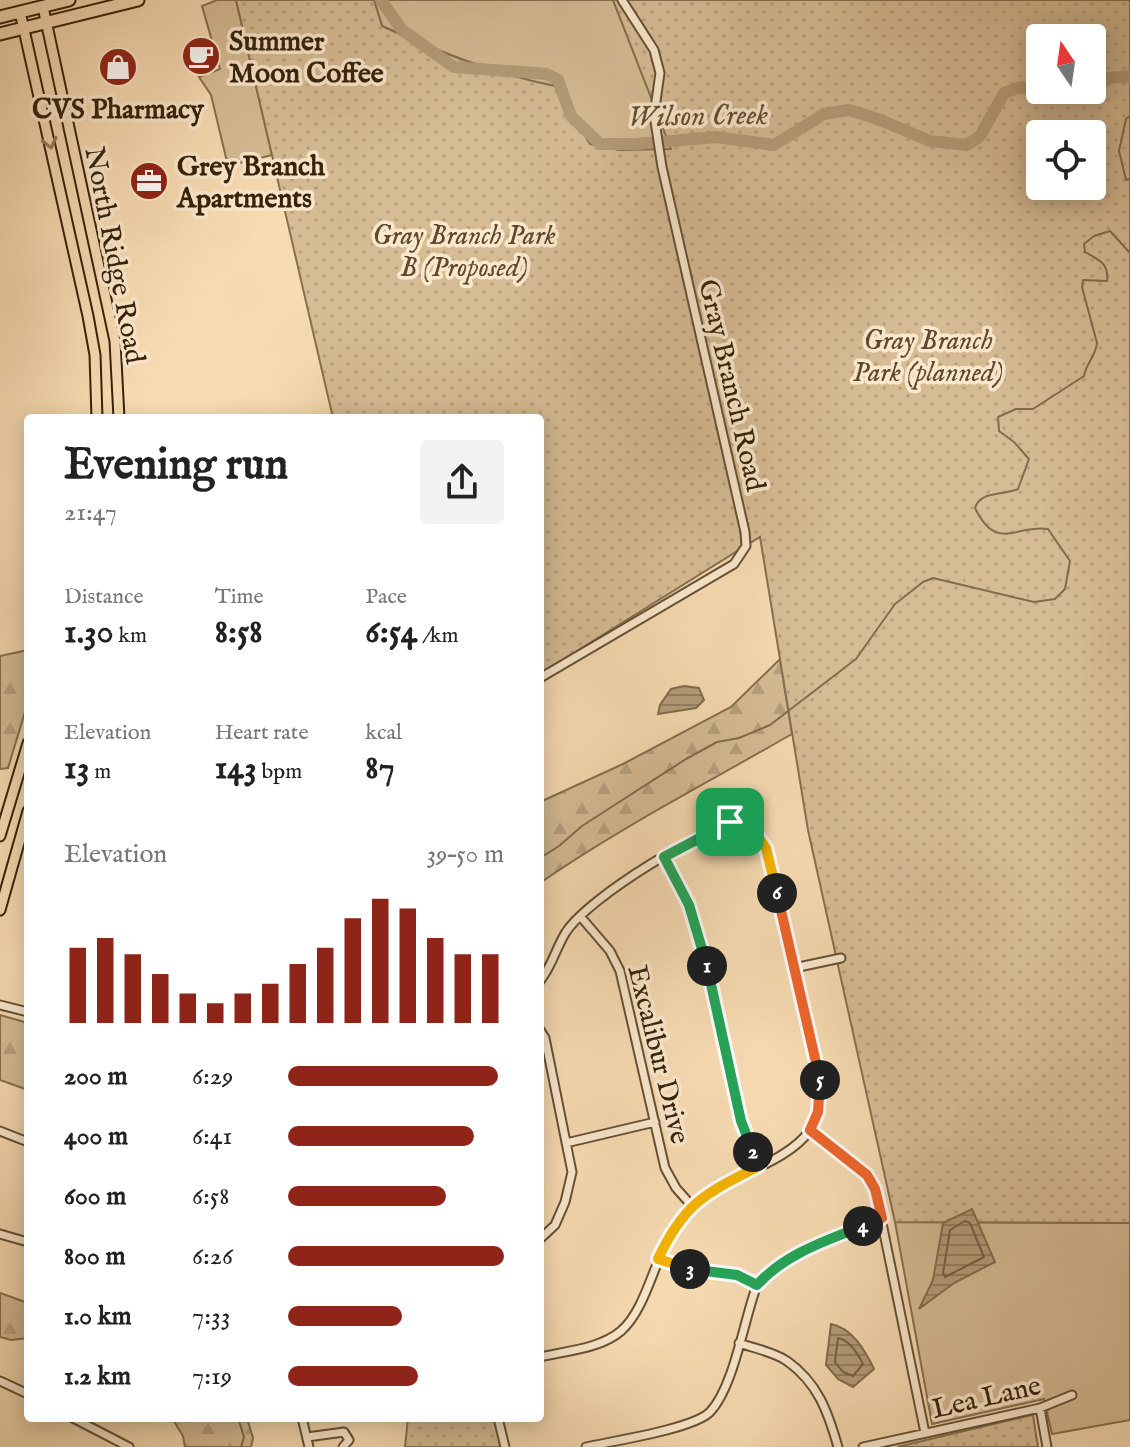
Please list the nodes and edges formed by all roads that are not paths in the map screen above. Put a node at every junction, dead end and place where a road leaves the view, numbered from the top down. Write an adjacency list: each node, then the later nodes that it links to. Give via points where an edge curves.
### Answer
1 (69, 0): 4 (highway)
2 (138, 0): 7 (highway)
3 (622, 0): 16 (street, Gray Branch Road, via 654,50 660,73 654,115 662,167 746,546 734,564)
4 (42, 3): 5 (highway); 7 (main road, North Ridge Road)
5 (19, 6): 6 (highway); 8 (main road, North Ridge Road)
6 (0, 17)
7 (46, 23): 8 (highway); 10 (main road, North Ridge Road)
8 (23, 28): 9 (highway); 11 (main road, North Ridge Road, one-way to 11)
9 (0, 34)
10 (82, 189): 11 (main road); 13 (main road, North Ridge Road, via 115,341)
11 (61, 193): 12 (main road, North Ridge Road)
12 (97, 379): 13 (main road); 14 (main road, North Ridge Road)
13 (118, 379): 15 (main road, North Ridge Road)
14 (97, 414)
15 (119, 414)
16 (544, 676)
17 (24, 756): 19 (main road)
18 (24, 825): 21 (main road)
19 (0, 836)
20 (664, 857): 22 (street, via 601,896); 24 (street, via 745,818 766,848); 34 (street, via 696,923 741,1121)
21 (0, 910)
22 (580, 916): 25 (street); 29 (street, Excalibur Drive, via 620,971)
23 (841, 958): 24 (street)
24 (794, 968): 30 (street, via 821,1084)
25 (544, 973)
26 (0, 1005): 27 (street)
27 (24, 1011)
28 (544, 1036): 33 (street)
29 (655, 1122): 33 (street); 35 (street, Excalibur Drive, via 665,1168)
30 (810, 1130): 34 (street, via 793,1147); 36 (street, via 867,1175)
31 (0, 1131): 32 (street)
32 (24, 1140)
33 (566, 1143): 38 (street, via 572,1172 565,1202)
34 (759, 1166): 35 (street)
35 (692, 1206): 40 (street, via 673,1228)
36 (882, 1218): 41 (street, via 800,1252); 51 (street)
37 (0, 1234): 39 (street)
38 (544, 1235)
39 (24, 1241)
40 (658, 1259): 41 (street, via 686,1269 737,1275); 43 (street, via 633,1316 620,1332 597,1344)
41 (757, 1285): 42 (street)
42 (739, 1343): 57 (street, via 722,1394 709,1413 690,1424); 58 (street, via 785,1359 817,1389)
43 (544, 1356)
44 (0, 1381): 45 (street)
45 (24, 1392)
46 (1072, 1395): 47 (street, Lea Lane)
47 (1040, 1408): 51 (street, Lea Lane); 60 (street)
48 (81, 1422): 53 (street)
49 (303, 1422): 52 (street)
50 (499, 1422): 56 (street)
51 (925, 1433): 59 (street, Lea Lane)
52 (307, 1437): 54 (street); 55 (street, via 344,1432 349,1440)
53 (129, 1447)
54 (309, 1447)
55 (343, 1447)
56 (505, 1447)
57 (586, 1447)
58 (838, 1447)
59 (863, 1447)
60 (1047, 1447)

